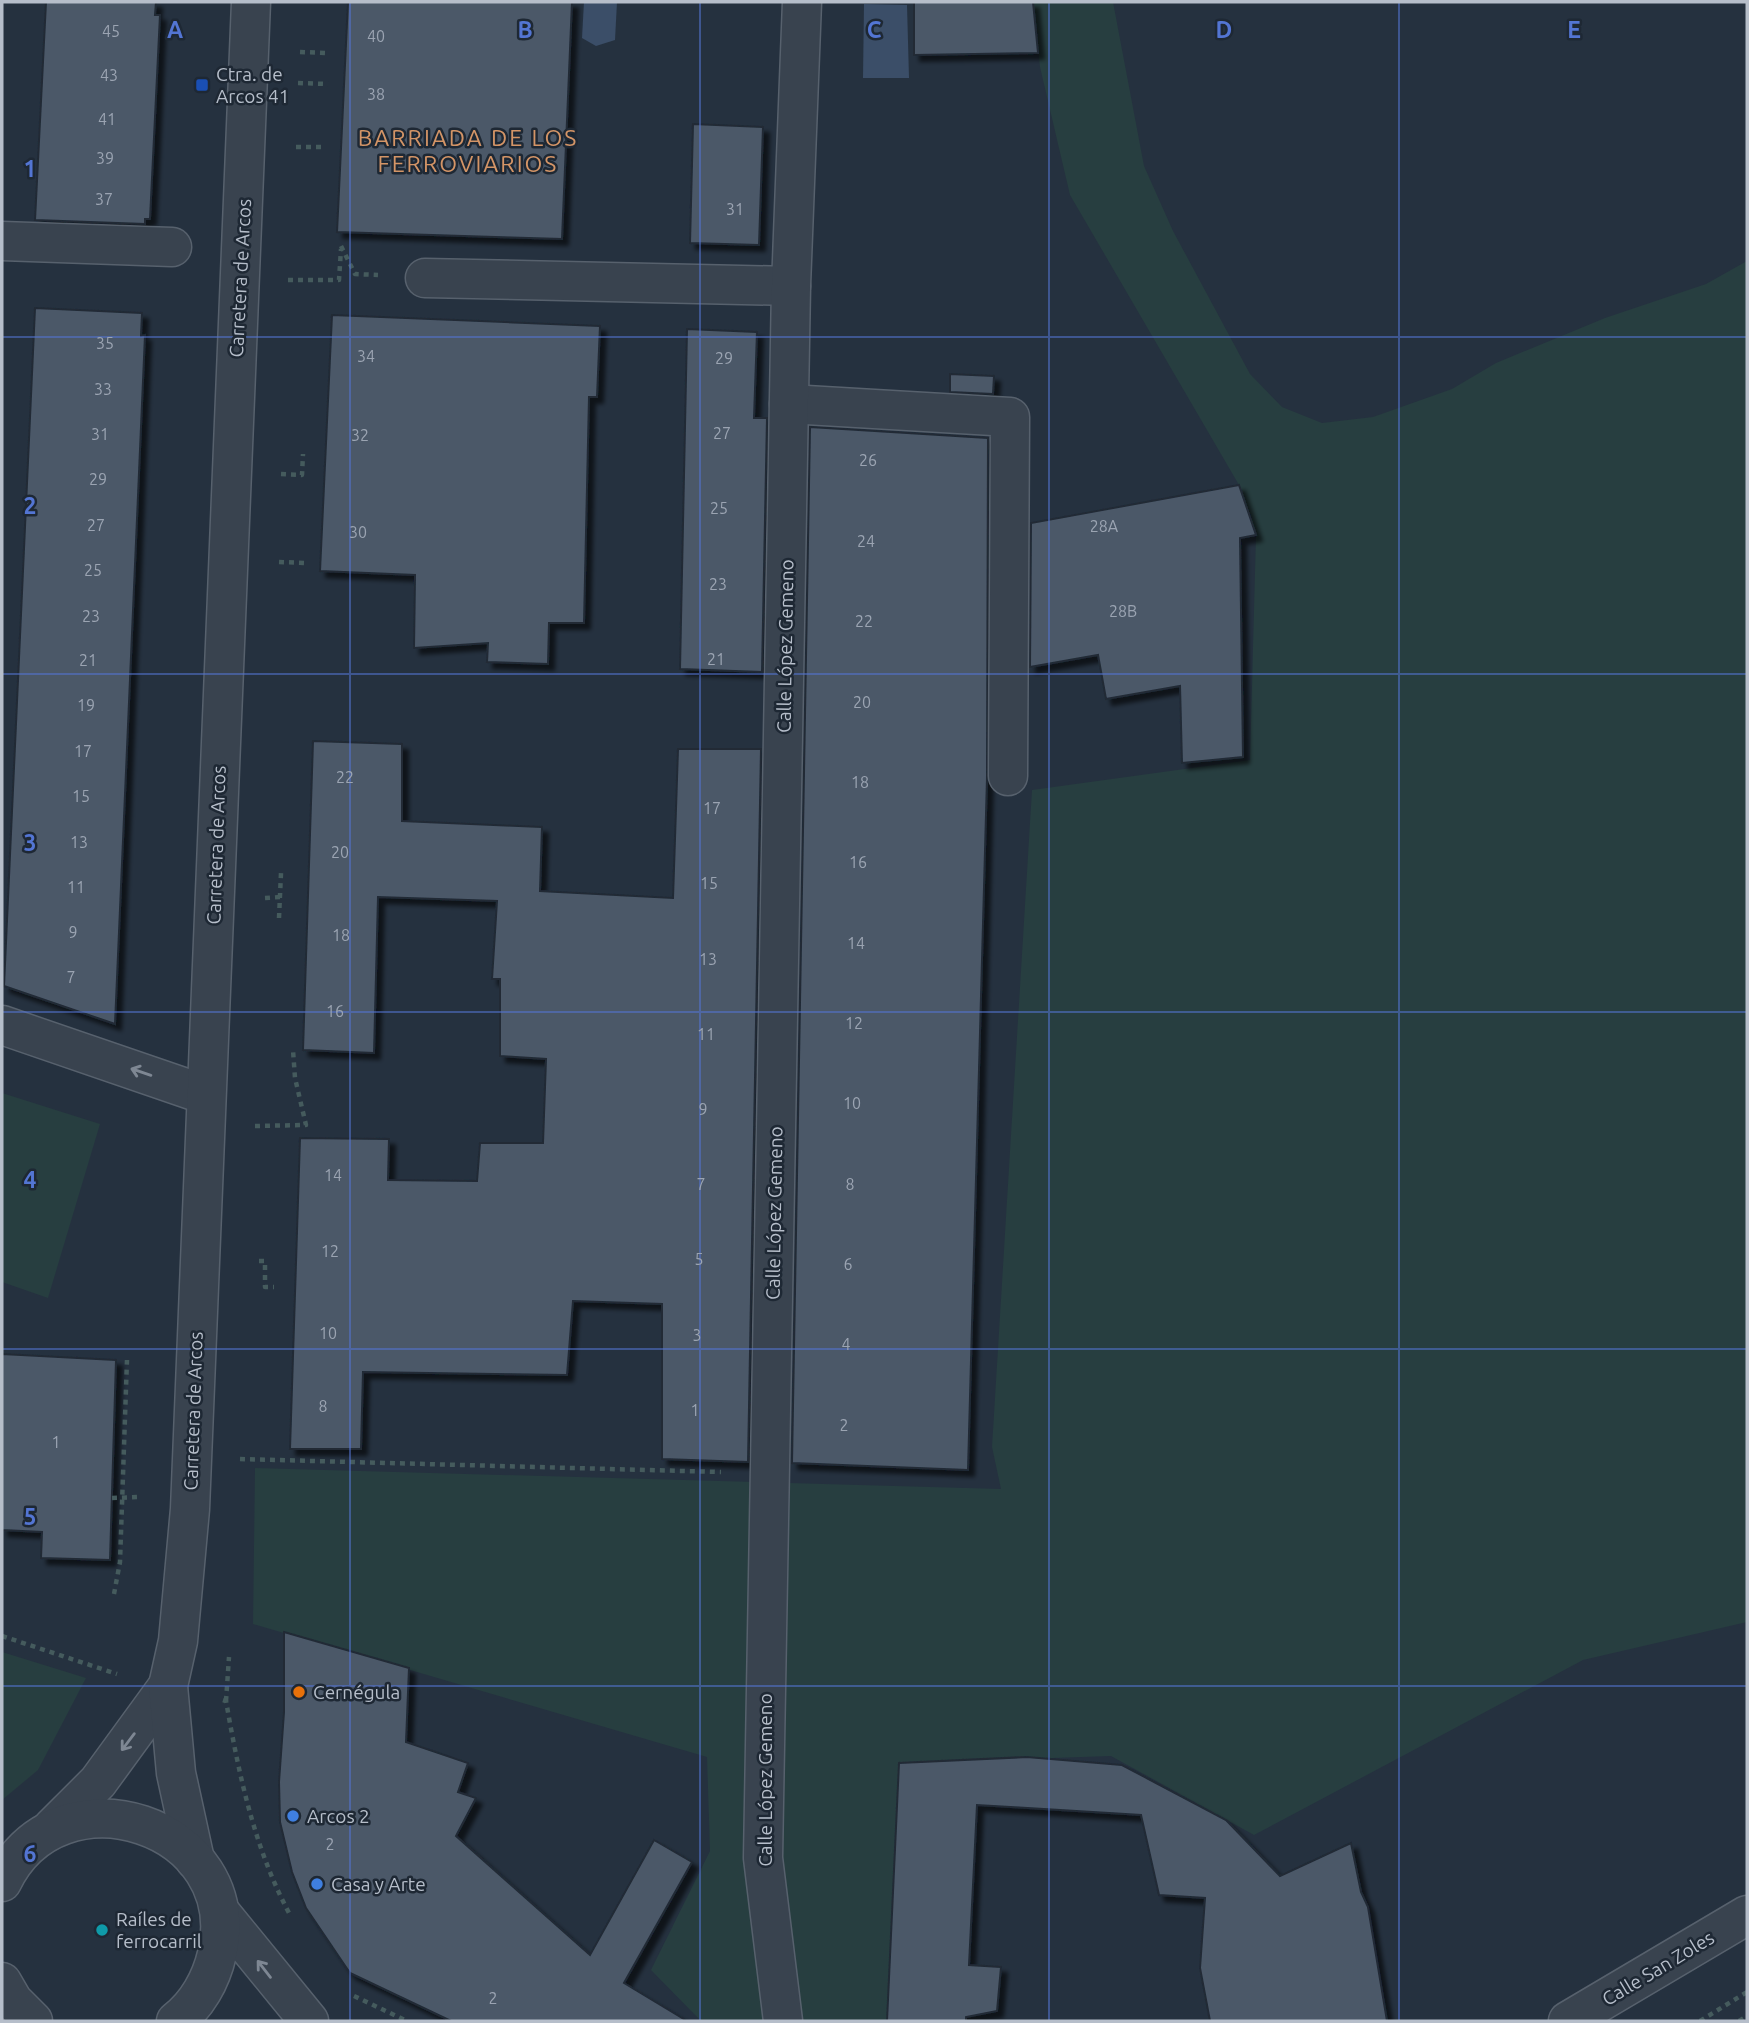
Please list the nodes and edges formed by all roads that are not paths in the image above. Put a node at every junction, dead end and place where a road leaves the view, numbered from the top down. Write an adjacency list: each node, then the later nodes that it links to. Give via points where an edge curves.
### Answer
1 (251, 2): 10 (street, Carretera de Arcos)
2 (802, 2): 6 (street, Calle López Gemeno)
3 (2, 241): 4 (street)
4 (172, 247)
5 (425, 278): 6 (street)
6 (791, 286): 7 (street, Calle López Gemeno)
7 (789, 404): 8 (street, via 1010,417); 21 (street, Calle López Gemeno, via 762,1858)
8 (1008, 776)
9 (2, 1025): 10 (street, one-way to 9)
10 (206, 1095): 11 (street, Carretera de Arcos, via 190,1509 178,1641)
11 (168, 1686): 12 (street, Carretera de Arcos, one-way to 12, via 97,1782); 13 (street, Carretera de Arcos, via 176,1773)
12 (47, 1832): 13 (street, via 81,1819 136,1821 159,1830); 14 (street, Carretera de Arcos, via 18,1857)
13 (195, 1860): 15 (street)
14 (2, 1880)
15 (220, 1912): 19 (street, via 213,1970 199,1997); 20 (street, one-way to 15)
16 (1747, 1915): 22 (street, Calle San Zoles)
17 (2, 1982): 18 (street)
18 (33, 2021)
19 (176, 2021)
20 (309, 2021)
21 (783, 2021)
22 (1568, 2021)

